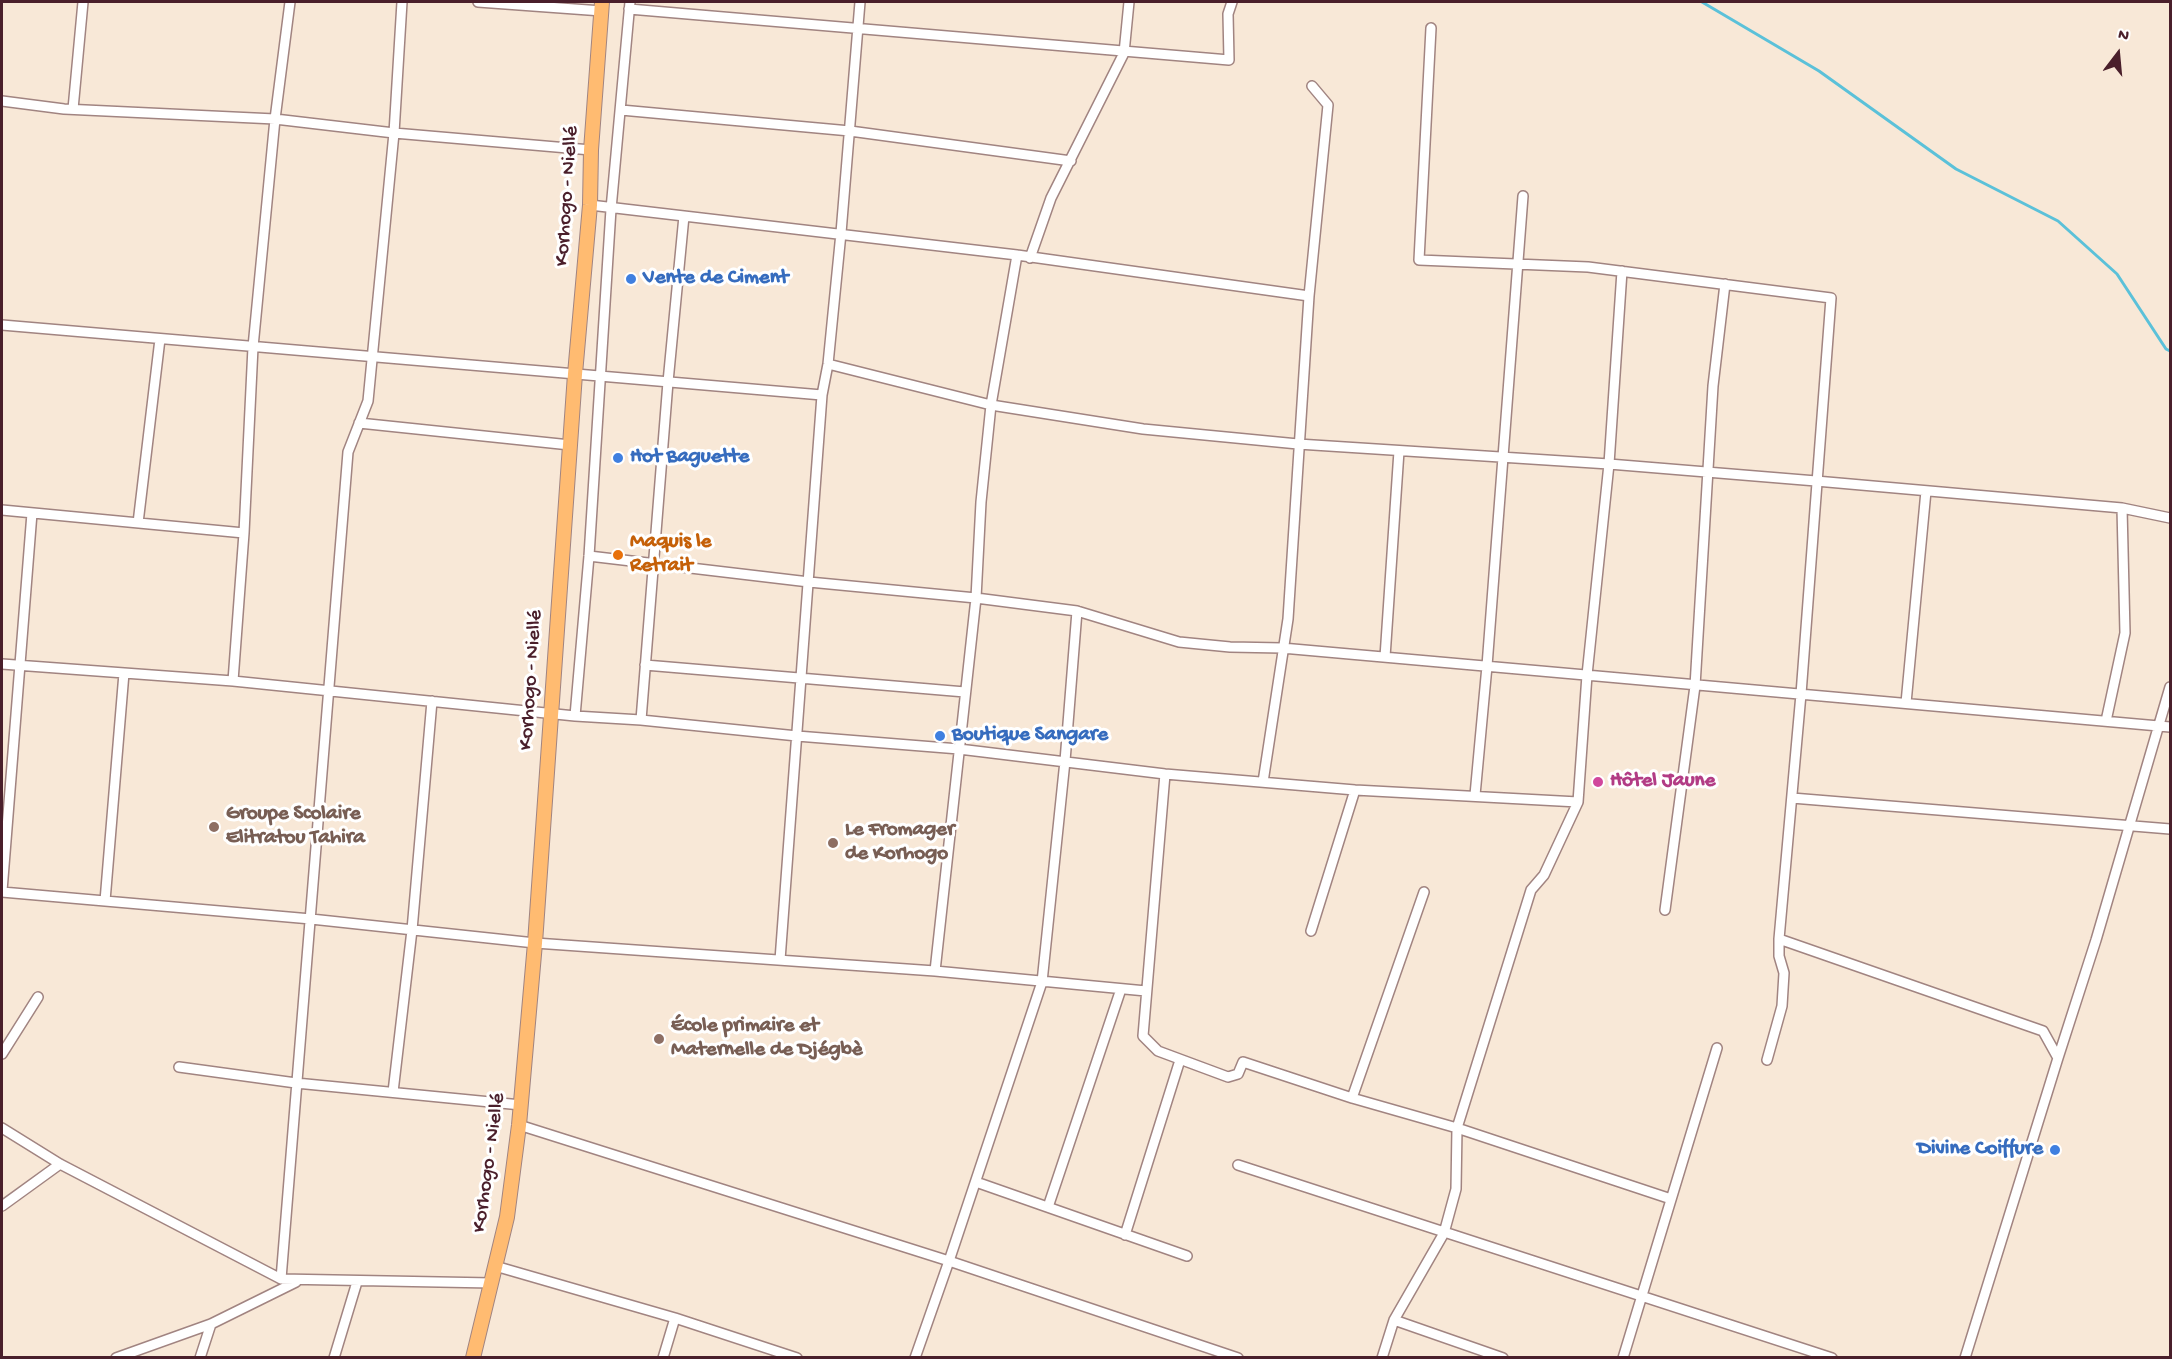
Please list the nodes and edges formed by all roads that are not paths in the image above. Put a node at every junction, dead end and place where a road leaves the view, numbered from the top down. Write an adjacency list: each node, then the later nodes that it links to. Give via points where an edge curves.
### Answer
1 (83, 2): 15 (street)
2 (290, 2): 17 (street)
3 (402, 2): 19 (street)
4 (478, 2): 9 (street)
5 (860, 2): 11 (street)
6 (1129, 2): 12 (street)
7 (1232, 2): 12 (street, via 1228,14 1230,60)
8 (630, 5): 11 (street); 16 (street)
9 (602, 6): 20 (main road, Korhogo - Niellé)
10 (1431, 28): 29 (street, via 1419,260)
11 (857, 29): 12 (street); 18 (street)
12 (1124, 52): 21 (street)
13 (1312, 86): 32 (street, via 1328,105)
14 (2, 101): 15 (street)
15 (73, 109): 17 (street)
16 (621, 110): 18 (street); 24 (street)
17 (275, 119): 19 (street); 35 (street)
18 (850, 131): 21 (street); 26 (street)
19 (394, 133): 20 (street); 36 (street)
20 (591, 150): 23 (main road, Korhogo - Niellé)
21 (1071, 161): 28 (street, via 1051,198)
22 (1523, 196): 29 (street)
23 (590, 205): 24 (street); 38 (main road, Korhogo - Niellé)
24 (611, 209): 25 (street); 39 (street)
25 (684, 216): 26 (street); 40 (street)
26 (841, 233): 27 (street); 37 (street)
27 (1017, 255): 28 (street); 42 (street)
28 (1030, 258): 32 (street)
29 (1518, 263): 30 (street); 47 (street)
30 (1622, 271): 31 (street); 48 (street)
31 (1725, 284): 49 (street); 50 (street, via 1831,298)
32 (1309, 296): 44 (street)
33 (2, 325): 34 (street)
34 (160, 339): 35 (street); 56 (street)
35 (253, 347): 36 (street); 57 (street)
36 (372, 358): 38 (street); 43 (street, via 368,401)
37 (828, 364): 41 (street); 42 (street)
38 (575, 374): 39 (street); 45 (main road, Korhogo - Niellé)
39 (600, 376): 40 (street); 58 (street)
40 (668, 382): 41 (street); 59 (street)
41 (822, 396): 60 (street)
42 (991, 405): 44 (street, via 1143,429); 61 (street)
43 (359, 423): 45 (street); 75 (street, via 348,452)
44 (1298, 444): 46 (street); 63 (street, via 1288,619)
45 (570, 445): 80 (main road, Korhogo - Niellé)
46 (1399, 451): 47 (street); 64 (street)
47 (1503, 457): 48 (street); 68 (street)
48 (1609, 464): 49 (street); 70 (street)
49 (1708, 472): 50 (street); 73 (street)
50 (1816, 481): 51 (street); 77 (street)
51 (1926, 491): 52 (street); 79 (street)
52 (2122, 508): 55 (street); 83 (street, via 2125,633)
53 (2, 510): 54 (street)
54 (32, 513): 56 (street); 66 (street)
55 (2170, 518)
56 (138, 523): 57 (street)
57 (244, 533): 72 (street)
58 (589, 556): 59 (street); 81 (street)
59 (652, 563): 60 (street); 67 (street)
60 (809, 582): 61 (street); 71 (street)
61 (976, 598): 62 (street); 76 (street)
62 (1077, 611): 63 (street, via 1179,642); 88 (street)
63 (1282, 648): 64 (street); 91 (street)
64 (1385, 657): 68 (street)
65 (2, 664): 66 (street)
66 (20, 665): 69 (street); 90 (street)
67 (645, 665): 71 (street); 82 (street)
68 (1487, 666): 70 (street); 93 (street)
69 (124, 673): 72 (street); 100 (street)
70 (1587, 675): 73 (street); 95 (street)
71 (801, 678): 76 (street); 86 (street)
72 (233, 681): 75 (street)
73 (1695, 686): 77 (street); 101 (street)
74 (2170, 687): 84 (street)
75 (328, 692): 78 (street); 102 (street)
76 (965, 692): 87 (street)
77 (1802, 694): 79 (street); 94 (street)
78 (432, 701): 80 (street); 103 (street)
79 (1906, 703): 83 (street)
80 (550, 712): 81 (street); 106 (main road, Korhogo - Niellé)
81 (575, 716): 82 (street)
82 (640, 720): 86 (street)
83 (2106, 721): 84 (street)
84 (2159, 726): 85 (street); 96 (street)
85 (2170, 727)
86 (796, 736): 87 (street); 107 (street)
87 (959, 749): 88 (street); 108 (street)
88 (1065, 761): 89 (street); 109 (street)
89 (1165, 774): 91 (street); 111 (street)
90 (6, 776): 98 (street)
91 (1263, 782): 92 (street)
92 (1355, 790): 93 (street); 104 (street)
93 (1475, 795): 95 (street)
94 (1792, 798): 96 (street); 105 (street)
95 (1578, 802): 125 (street, via 1544,875 1531,890)
96 (2130, 826): 97 (street); 115 (street)
97 (2170, 829)
98 (2, 892): 100 (street)
99 (1424, 892): 121 (street)
100 (105, 901): 102 (street)
101 (1665, 910)
102 (311, 919): 103 (street); 119 (street)
103 (412, 930): 106 (street); 120 (street)
104 (1311, 931)
105 (1779, 939): 115 (street, via 2043,1031); 117 (street, via 1784,974 1782,1006)
106 (535, 943): 107 (street); 122 (main road, Korhogo - Niellé)
107 (780, 960): 108 (street)
108 (935, 971): 109 (street)
109 (1042, 982): 110 (street); 128 (street)
110 (1121, 988): 111 (street); 131 (street)
111 (1146, 991): 116 (street, via 1143,1036 1158,1052)
112 (38, 997): 114 (street)
113 (1717, 1048): 129 (street)
114 (2, 1054)
115 (2058, 1058): 157 (street)
116 (1180, 1060): 121 (street, via 1228,1077 1238,1074 1243,1062); 133 (street)
117 (1767, 1060)
118 (179, 1067): 119 (street)
119 (296, 1083): 120 (street); 137 (street)
120 (393, 1092): 122 (street)
121 (1352, 1098): 125 (street)
122 (521, 1105): 123 (main road, Korhogo - Niellé)
123 (519, 1125): 135 (street); 136 (main road, Korhogo - Niellé, via 507,1217)
124 (2, 1128): 126 (street)
125 (1457, 1128): 129 (street); 132 (street, via 1456,1189)
126 (60, 1164): 130 (street); 137 (street)
127 (1238, 1165): 132 (street)
128 (976, 1182): 131 (street); 135 (street)
129 (1671, 1199): 141 (street)
130 (2, 1206)
131 (1048, 1207): 133 (street)
132 (1444, 1233): 141 (street); 143 (street)
133 (1125, 1234): 134 (street)
134 (1186, 1256)
135 (950, 1261): 151 (street); 152 (street)
136 (495, 1266): 140 (main road, Korhogo - Niellé); 142 (street)
137 (281, 1279): 138 (street)
138 (298, 1281): 139 (street); 144 (street)
139 (357, 1282): 140 (street); 148 (street)
140 (492, 1283): 149 (main road, Korhogo - Niellé)
141 (1641, 1295): 155 (street); 156 (street)
142 (675, 1318): 145 (street); 150 (street)
143 (1394, 1320): 153 (street); 154 (street)
144 (211, 1324): 146 (street); 147 (street)
145 (795, 1357)
146 (116, 1358)
147 (200, 1358)
148 (334, 1358)
149 (473, 1358)
150 (663, 1358)
151 (915, 1358)
152 (1238, 1358)
153 (1382, 1358)
154 (1503, 1358)
155 (1623, 1358)
156 (1832, 1358)
157 (1965, 1358)

